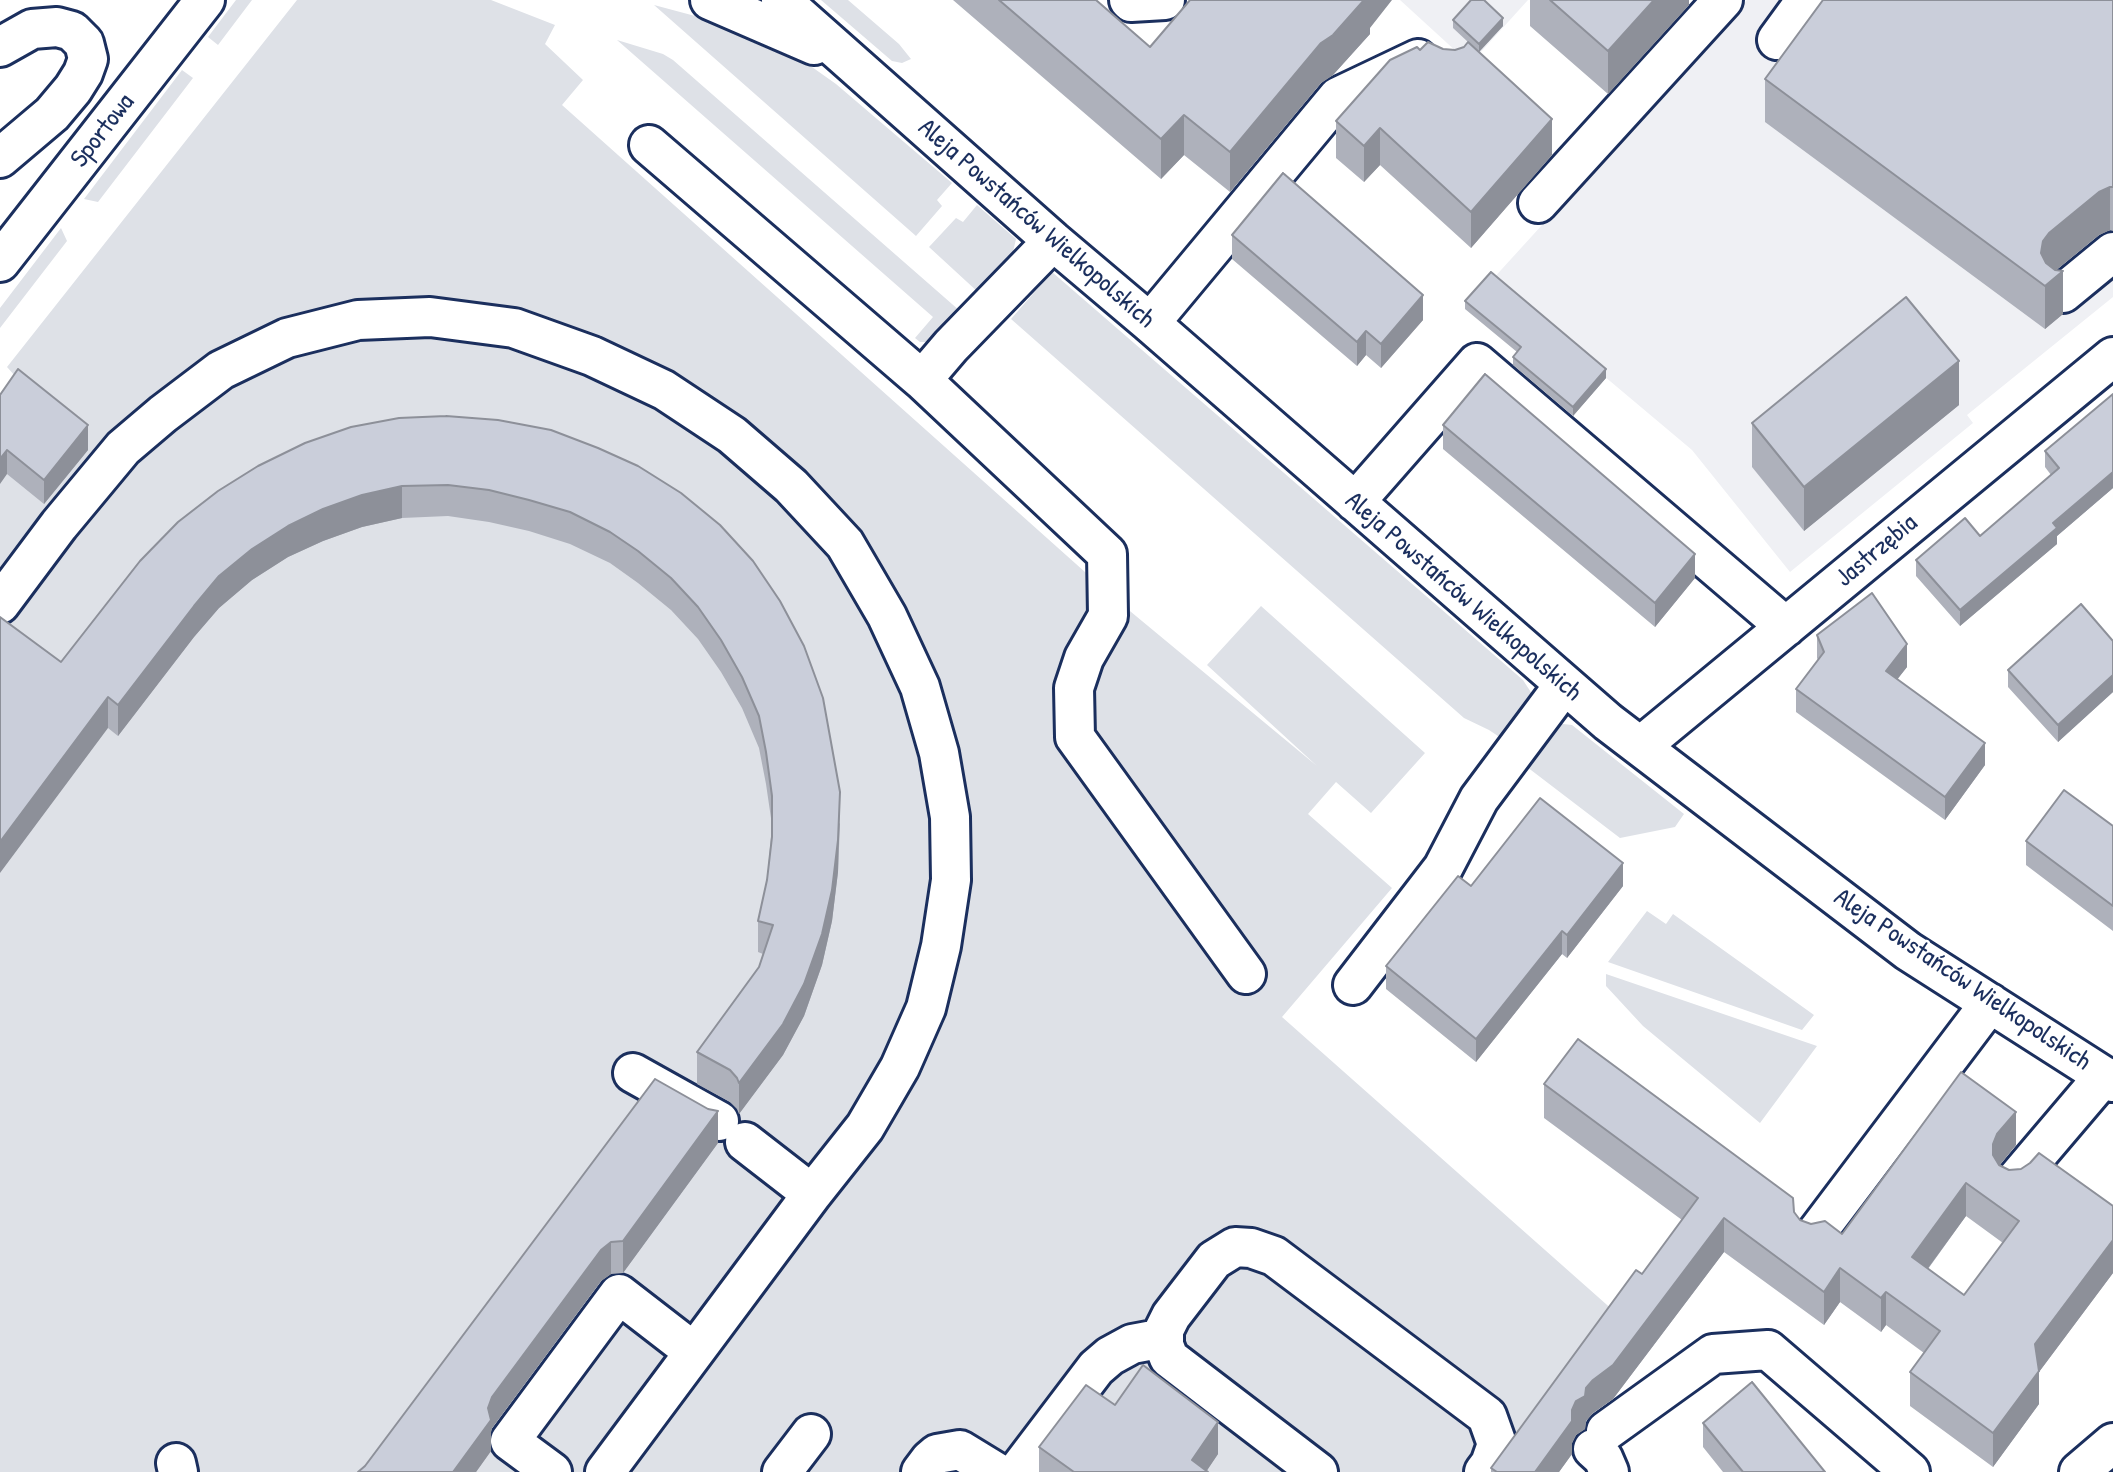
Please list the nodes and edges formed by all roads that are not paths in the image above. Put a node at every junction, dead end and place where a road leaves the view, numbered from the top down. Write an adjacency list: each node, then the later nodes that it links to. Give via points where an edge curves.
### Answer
1 (205, 0): 17 (street, Sportowa)
2 (710, 0): 10 (street, Aleja Powstańców Wielkopolskich)
3 (781, 0): 10 (street, Aleja Powstańców Wielkopolskich)
4 (1129, 0): 5 (street)
5 (1165, 0)
6 (1723, 0): 14 (street)
7 (1806, 0): 8 (street)
8 (1777, 40)
9 (0, 47): 13 (street, via 32,29 57,27 72,31 84,43 88,59 73,89 52,114)
10 (852, 62): 15 (street, Aleja Powstańców Wielkopolskich)
11 (1452, 65): 19 (street, via 1428,54 1338,97)
12 (649, 145): 21 (street)
13 (0, 158)
14 (1538, 203)
15 (1053, 241): 19 (street, Aleja Powstańców Wielkopolskich); 21 (street)
16 (2113, 253): 18 (street)
17 (0, 262)
18 (2063, 293)
19 (1150, 323): 22 (street, Aleja Powstańców Wielkopolskich)
20 (2113, 356): 24 (street, Jastrzębia)
21 (922, 380): 27 (street, via 1107,554 1108,616 1084,658 1074,688 1075,737)
22 (1354, 502): 24 (street, via 1477,363); 25 (street, Aleja Powstańców Wielkopolskich)
23 (0, 604): 33 (street, via 123,448 163,414 221,370 287,338 358,320 430,317 514,328 592,356 664,390 733,435 791,486 845,544 887,616 920,687 939,753 950,817 951,880 926,1008 900,1067 865,1127)
24 (1786, 627): 26 (street, Jastrzębia)
25 (1564, 685): 26 (street, Aleja Powstańców Wielkopolskich); 28 (street, via 1479,799 1443,868)
26 (1641, 747): 29 (street, Aleja Powstańców Wielkopolskich, via 1908,951)
27 (1247, 974)
28 (1353, 985)
29 (1990, 1003): 31 (street, Aleja Powstańców Wielkopolskich); 34 (street)
30 (633, 1073): 33 (street, via 732,1132)
31 (2108, 1079): 32 (street)
32 (2014, 1182)
33 (812, 1194): 36 (street)
34 (1814, 1236)
35 (1164, 1338): 44 (street, via 1132,1344 1096,1368); 45 (street, via 1169,1358); 46 (street, via 1171,1316 1224,1252 1251,1248 1274,1256 1487,1416 1497,1444)
36 (694, 1352): 39 (street, via 619,1294 510,1441); 40 (street)
37 (811, 1434): 41 (street)
38 (1603, 1451): 47 (street, via 1713,1354 1769,1350)
39 (552, 1472)
40 (605, 1472)
41 (782, 1472)
42 (921, 1472): 43 (street, via 937,1454 960,1450)
43 (996, 1472)
44 (1017, 1472)
45 (1318, 1472)
46 (1484, 1472)
47 (1910, 1472)

